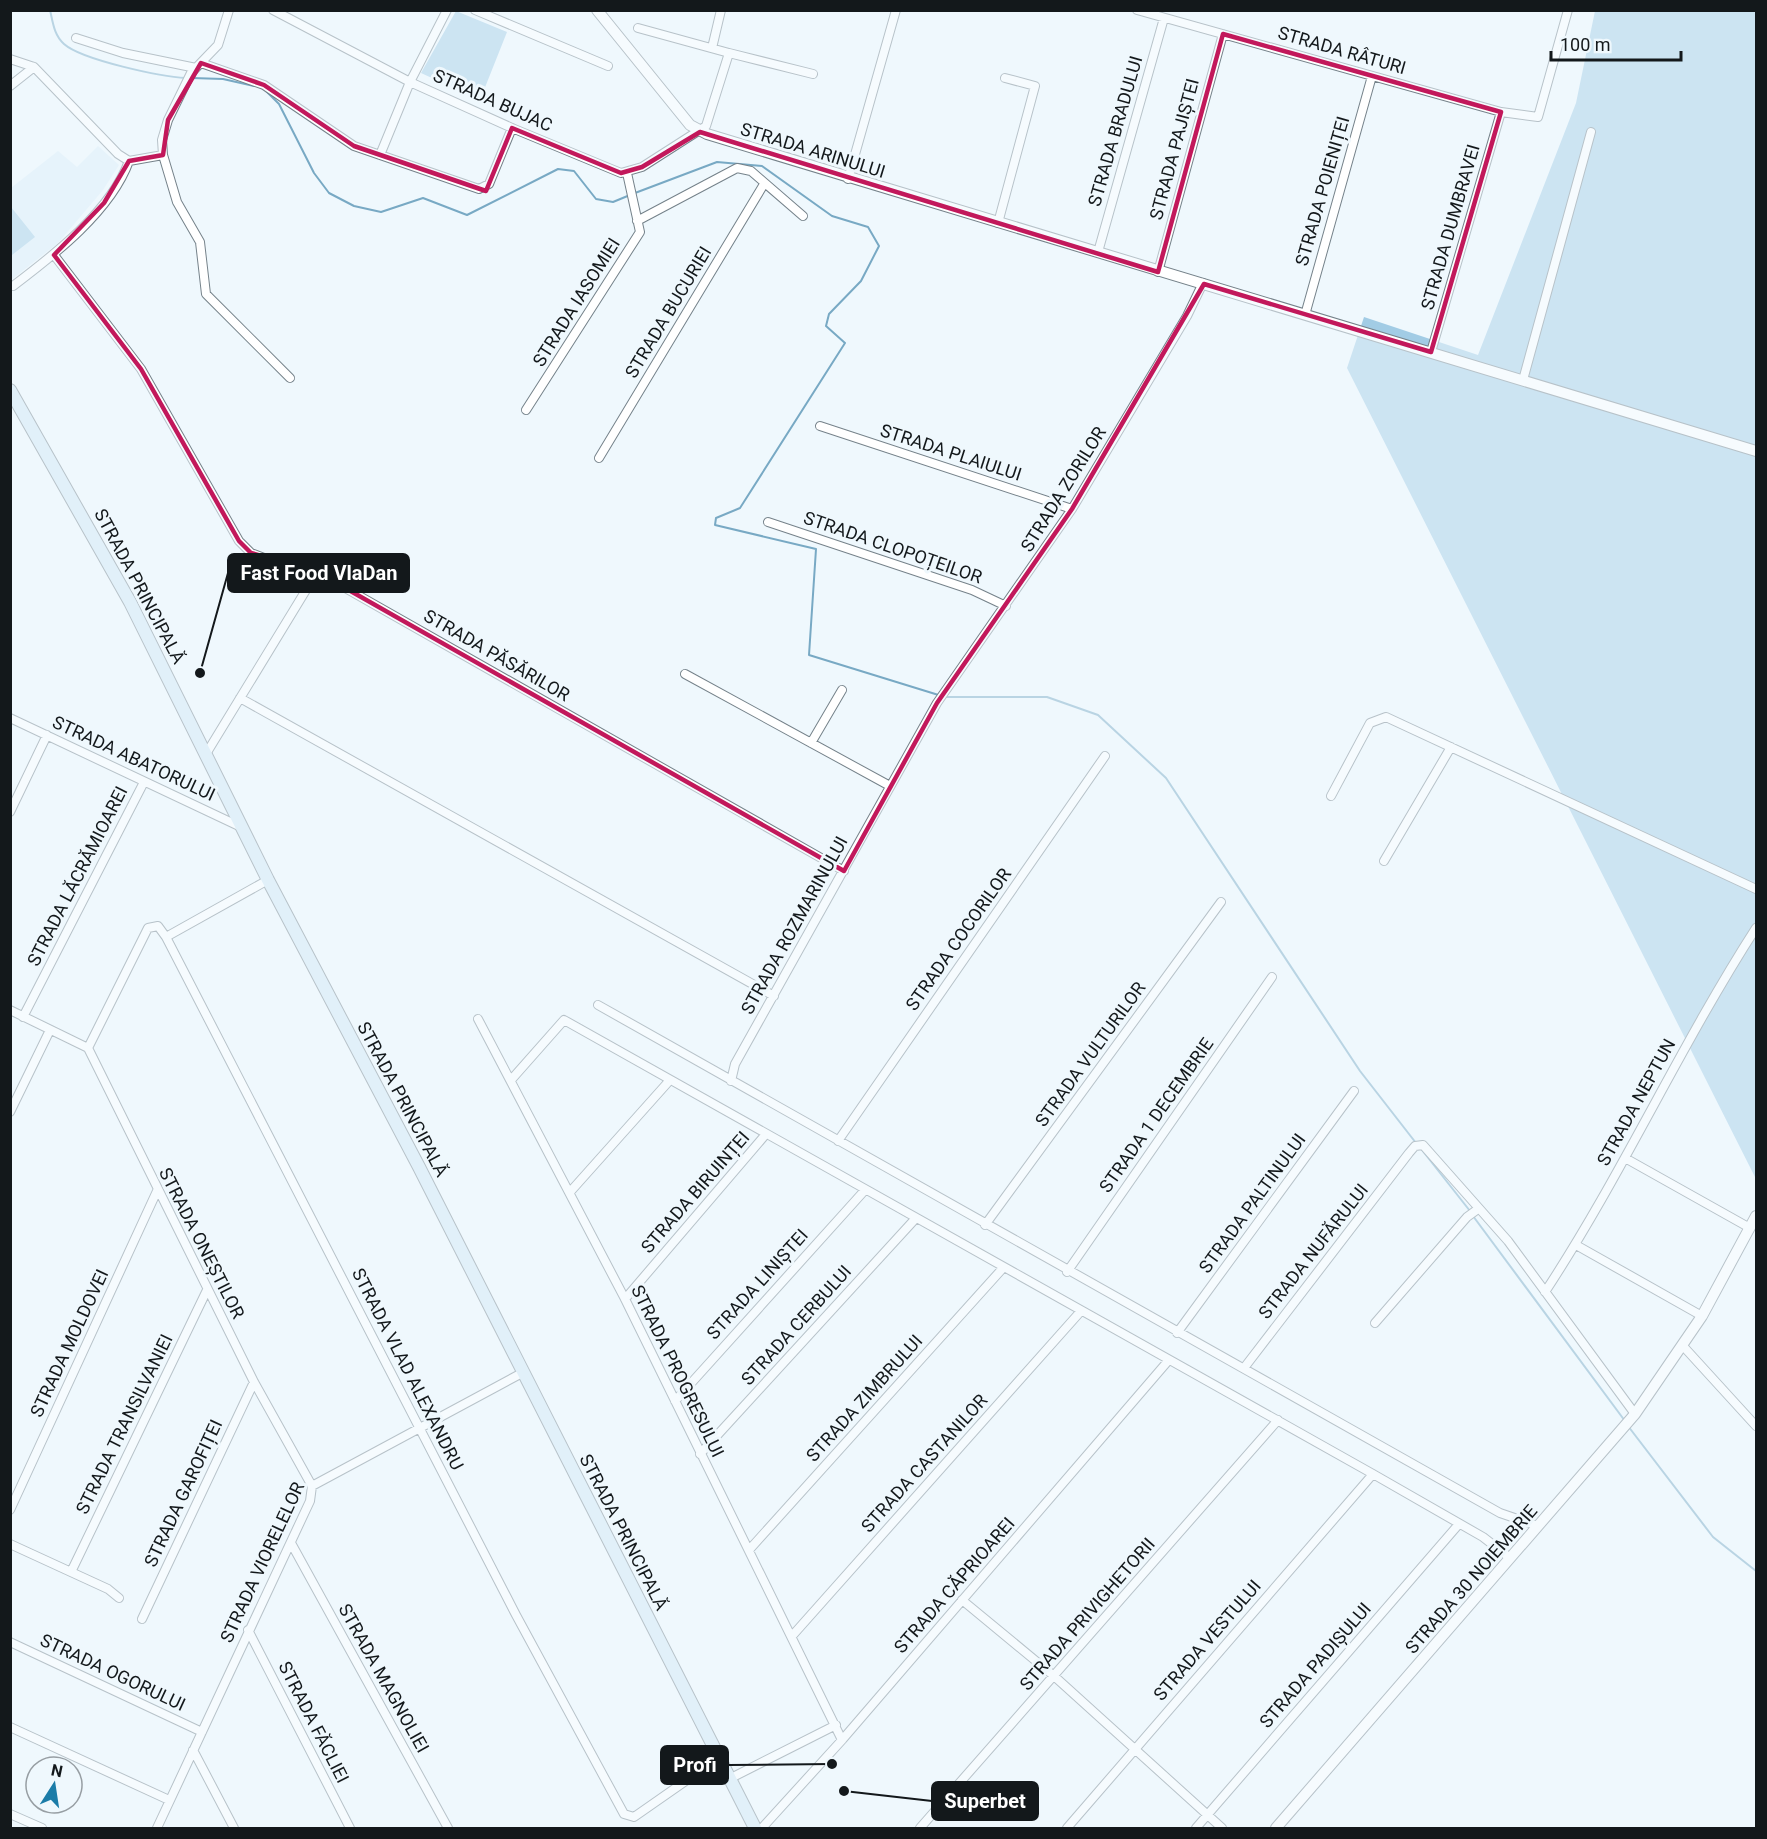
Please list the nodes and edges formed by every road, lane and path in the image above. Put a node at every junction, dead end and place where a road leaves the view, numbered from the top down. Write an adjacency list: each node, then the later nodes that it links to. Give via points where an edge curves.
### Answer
1 (229, 10): 19 (street, via 218,45)
2 (273, 10): 23 (street, STRADA BUJAC)
3 (447, 10): 23 (street)
4 (475, 10): 17 (street)
5 (597, 10): 27 (street, via 690,125)
6 (721, 10): 14 (street)
7 (896, 10): 33 (street)
8 (1137, 10): 10 (street, STRADA RÂTURI)
9 (1568, 10): 25 (street, STRADA RÂTURI, via 1538,117)
10 (1164, 18): 12 (street, STRADA RÂTURI); 38 (street, STRADA BRADULUI)
11 (638, 28): 14 (street)
12 (1223, 34): 21 (street, STRADA RÂTURI); 40 (street, STRADA PAJIȘTEI)
13 (76, 38): 19 (street, via 123,53)
14 (711, 48): 15 (street)
15 (729, 53): 20 (street); 27 (street, via 708,122)
16 (10, 59): 18 (street)
17 (608, 66)
18 (34, 67): 24 (street); 31 (street)
19 (196, 68): 29 (street, via 168,120 162,140); 30 (street, via 264,85 354,146)
20 (813, 74)
21 (1372, 75): 25 (street, STRADA RÂTURI); 43 (street, STRADA POIENIȚEI)
22 (1005, 78): 37 (street, via 1035,86)
23 (410, 82): 26 (street, STRADA BUJAC); 30 (street)
24 (10, 86)
25 (1501, 112): 44 (street, STRADA DUMBRAVEI)
26 (512, 128): 30 (street, via 485,188); 32 (street, STRADA BUJAC)
27 (700, 132): 32 (street); 33 (street, STRADA ARINULUI)
28 (1591, 132): 46 (street)
29 (163, 155): 31 (street); 45 (street, via 177,202 200,242 206,294)
30 (380, 155)
31 (129, 161): 39 (street, via 104,203)
32 (627, 173): 36 (street, STRADA IASOMIEI)
33 (849, 179): 37 (street, STRADA ARINULUI)
34 (764, 184): 35 (street); 36 (street, via 751,171 737,168); 51 (street, STRADA BUCURIEI)
35 (803, 216)
36 (637, 221): 48 (street, STRADA IASOMIEI, via 640,232)
37 (998, 223): 38 (street, STRADA ARINULUI)
38 (1098, 252): 40 (street, STRADA ARINULUI)
39 (54, 255): 42 (street); 54 (street, STRADA PĂSĂRILOR, via 141,369 239,542 269,560)
40 (1158, 272): 41 (street, STRADA ARINULUI)
41 (1203, 284): 43 (street, STRADA ARINULUI); 52 (street, STRADA ZORILOR)
42 (13, 286)
43 (1305, 315): 44 (street, STRADA ARINULUI)
44 (1431, 352): 46 (street, STRADA ARINULUI)
45 (290, 378)
46 (1523, 380): 50 (street, STRADA ARINULUI)
47 (10, 390): 64 (main road, STRADA PRINCIPALĂ, via 110,563)
48 (526, 410)
49 (820, 426): 52 (street, STRADA PLAIULUI)
50 (1756, 451)
51 (599, 458)
52 (1072, 509): 55 (street, STRADA ZORILOR)
53 (768, 522): 55 (street, STRADA CLOPOȚEILOR, via 962,586)
54 (317, 572): 58 (street); 72 (street, STRADA PĂSĂRILOR)
55 (1006, 606): 59 (street, STRADA ZORILOR)
56 (685, 674): 62 (street)
57 (842, 690): 62 (street)
58 (240, 698): 64 (street); 79 (street)
59 (937, 703): 67 (street, STRADA ROZMARINULUI)
60 (10, 718): 61 (street, STRADA ABATORULUI)
61 (48, 735): 66 (street, STRADA ABATORULUI); 69 (street)
62 (811, 743): 67 (street)
63 (1451, 747): 68 (street, via 1386,717 1374,720); 71 (street); 74 (street)
64 (206, 754): 70 (main road, STRADA PRINCIPALĂ)
65 (1106, 756): 92 (street, STRADA COCORILOR)
66 (144, 782): 70 (street, STRADA ABATORULUI); 82 (street, STRADA LĂCRĂMIOAREI)
67 (890, 786): 72 (street, STRADA ROZMARINULUI)
68 (1331, 796)
69 (10, 812)
70 (243, 828): 73 (main road, STRADA PRINCIPALĂ)
71 (1384, 861)
72 (844, 871): 79 (street, STRADA ROZMARINULUI)
73 (268, 880): 77 (street); 115 (main road, STRADA PRINCIPALĂ)
74 (1756, 889)
75 (1221, 902): 100 (street, STRADA VULTURILOR)
76 (1756, 928): 93 (street, STRADA NEPTUN, via 1699,1021)
77 (166, 937): 85 (street, via 158,926 148,928); 120 (street, STRADA VLAD ALEXANDRU)
78 (1272, 977): 104 (street, STRADA 1 DECEMBRIE)
79 (774, 996): 88 (street, STRADA ROZMARINULUI, via 735,1064)
80 (598, 1005): 88 (street)
81 (10, 1010): 82 (street)
82 (23, 1017): 84 (street)
83 (478, 1018): 86 (street, STRADA PROGRESULUI)
84 (50, 1030): 85 (street); 90 (street)
85 (88, 1048): 95 (street, STRADA ONEȘTILOR)
86 (511, 1080): 87 (street, via 564,1020); 96 (street, STRADA PROGRESULUI)
87 (670, 1080): 91 (street); 96 (street)
88 (731, 1081): 92 (street)
89 (1354, 1091): 111 (street, STRADA PALTINULUI)
90 (10, 1112)
91 (766, 1134): 94 (street); 107 (street, STRADA BIRUINȚEI)
92 (838, 1141): 100 (street)
93 (1625, 1158): 101 (street); 102 (street, STRADA NEPTUN)
94 (865, 1190): 99 (street); 117 (street, STRADA LINIȘTEI)
95 (157, 1191): 105 (street, STRADA ONEȘTILOR); 125 (street, STRADA MOLDOVEI)
96 (570, 1192): 107 (street, STRADA PROGRESULUI)
97 (1478, 1209): 106 (street, via 1508,1240); 110 (street); 114 (street, STRADA NUFĂRULUI, via 1416,1148)
98 (1756, 1216): 101 (street, STRADA 30 NOIEMBRIE)
99 (916, 1218): 103 (street); 122 (street, STRADA CERBULUI)
100 (985, 1225): 104 (street)
101 (1750, 1228): 109 (street, STRADA 30 NOIEMBRIE)
102 (1576, 1245): 106 (street, STRADA NEPTUN); 109 (street)
103 (1003, 1268): 108 (street); 130 (street, STRADA ZIMBRULUI)
104 (1067, 1272): 111 (street)
105 (207, 1290): 116 (street, STRADA ONEȘTILOR); 132 (street, STRADA TRANSILVANIEI)
106 (1545, 1292): 118 (street)
107 (625, 1299): 117 (street, STRADA PROGRESULUI)
108 (1081, 1311): 113 (street); 137 (street, STRADA CASTANILOR)
109 (1702, 1316): 112 (street, STRADA 30 NOIEMBRIE)
110 (1375, 1323)
111 (1177, 1334): 114 (street)
112 (1683, 1346): 118 (street, STRADA 30 NOIEMBRIE); 121 (street)
113 (1168, 1361): 119 (street); 134 (street, STRADA CĂPRIOAREI)
114 (1244, 1368): 127 (street, via 1500,1513)
115 (522, 1373): 120 (street, STRADA VIORELELOR); 146 (main road, STRADA PRINCIPALĂ)
116 (254, 1382): 124 (street, STRADA ONEȘTILOR); 135 (street, STRADA GAROFIȚEI)
117 (675, 1401): 122 (street, STRADA PROGRESULUI)
118 (1635, 1414): 127 (street, STRADA 30 NOIEMBRIE)
119 (1278, 1420): 123 (street); 139 (street, STRADA PRIVIGHETORII)
120 (420, 1426): 124 (street, STRADA VIORELELOR); 146 (street, STRADA VLAD ALEXANDRU, via 624,1814 634,1816)
121 (1756, 1426)
122 (700, 1454): 130 (street, STRADA PROGRESULUI)
123 (1373, 1474): 126 (street); 144 (street, STRADA VESTULUI)
124 (312, 1485): 128 (street, STRADA VIORELELOR, via 310,1501)
125 (10, 1509)
126 (1459, 1524): 131 (street, via 1484,1537); 150 (street, STRADA PADIȘULUI)
127 (1538, 1526): 131 (street, STRADA 30 NOIEMBRIE)
128 (291, 1543): 136 (street, STRADA VIORELELOR); 155 (street, STRADA MAGNOLIEI)
129 (10, 1544): 132 (street)
130 (749, 1550): 137 (street, STRADA PROGRESULUI)
131 (1510, 1558): 162 (street, STRADA 30 NOIEMBRIE)
132 (71, 1572): 133 (street)
133 (119, 1598)
134 (962, 1600): 139 (street); 143 (street, STRADA CĂPRIOAREI)
135 (142, 1619)
136 (248, 1630): 142 (street, STRADA VIORELELOR); 154 (street, STRADA FĂCLIEI)
137 (792, 1636): 140 (street, STRADA PROGRESULUI)
138 (10, 1642): 142 (street, STRADA OGORULUI)
139 (1054, 1677): 144 (street); 158 (street, STRADA PRIVIGHETORII)
140 (836, 1725): 143 (street, STRADA PROGRESULUI); 147 (street)
141 (10, 1727): 148 (street)
142 (202, 1732): 145 (street, STRADA VIORELELOR)
143 (842, 1740): 157 (street, STRADA CĂPRIOAREI)
144 (1134, 1749): 150 (street); 159 (street, STRADA VESTULUI)
145 (193, 1750): 148 (street, STRADA VIORELELOR); 153 (street)
146 (720, 1757): 147 (main road, STRADA PRINCIPALĂ)
147 (731, 1779): 156 (main road, STRADA PRINCIPALĂ)
148 (169, 1800): 152 (street, STRADA VIORELELOR)
149 (10, 1814): 151 (street)
150 (1208, 1815): 160 (street, STRADA PADIȘULUI); 161 (street)
151 (42, 1828)
152 (157, 1828)
153 (234, 1828)
154 (350, 1828)
155 (448, 1828)
156 (755, 1828)
157 (762, 1828)
158 (920, 1828)
159 (1067, 1828)
160 (1196, 1828)
161 (1222, 1828)
162 (1276, 1828)

